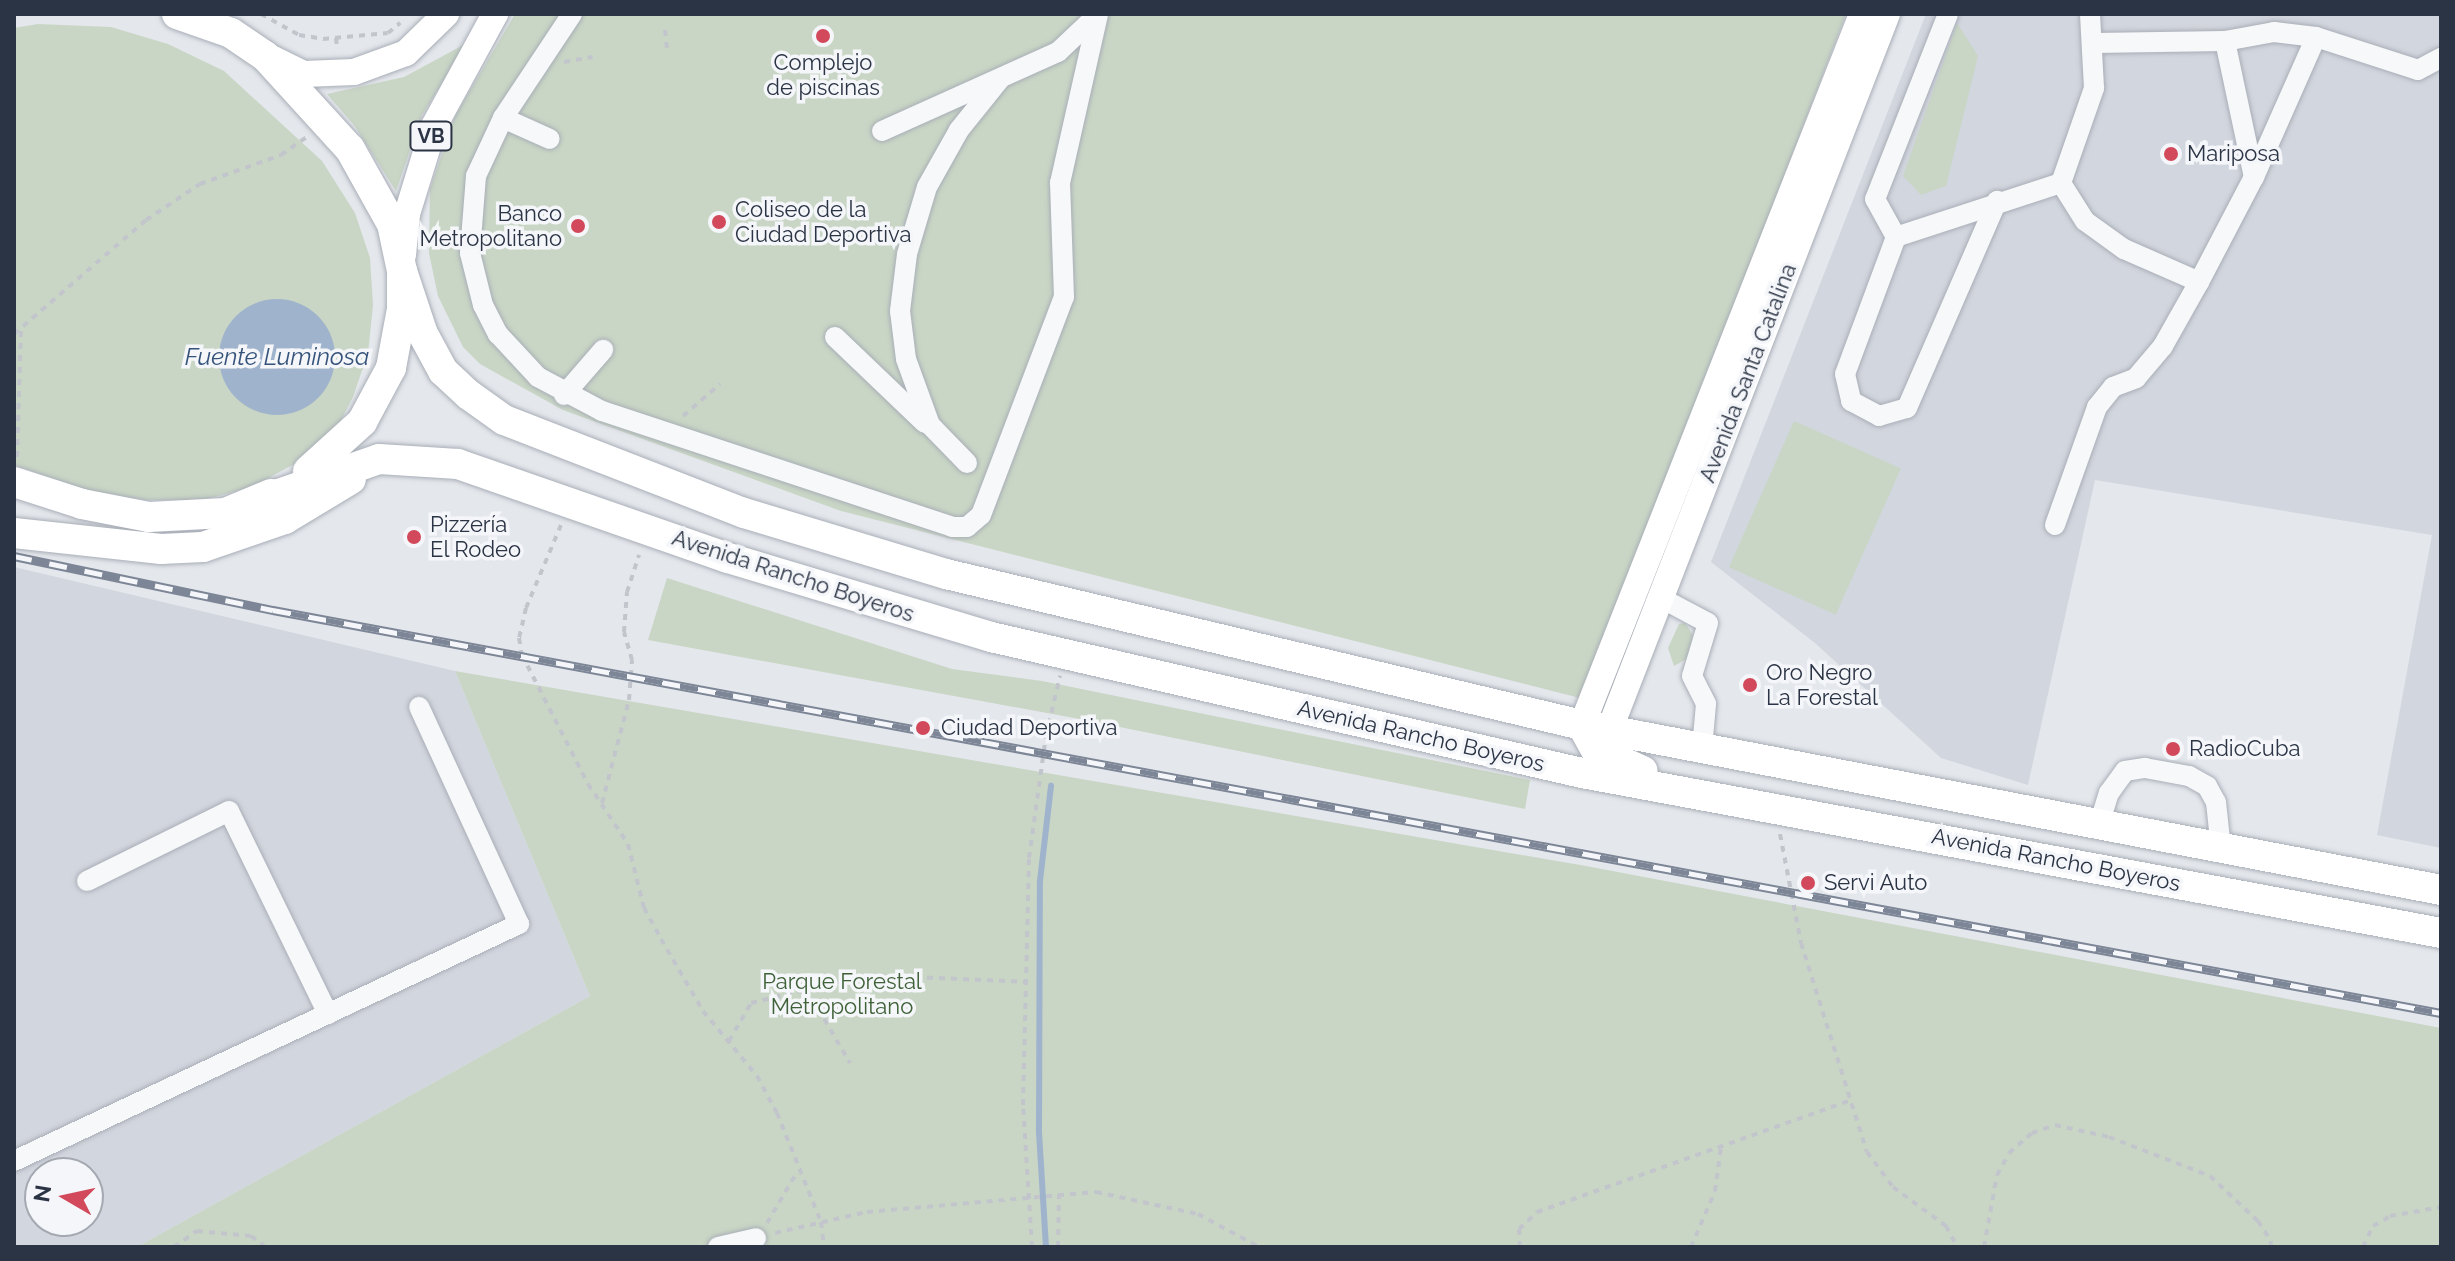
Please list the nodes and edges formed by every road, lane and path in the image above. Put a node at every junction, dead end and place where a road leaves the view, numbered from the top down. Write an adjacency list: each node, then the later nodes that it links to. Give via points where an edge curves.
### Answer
1 (177, 14): 18 (highway, Avenida Rancho Boyeros, via 231,33)
2 (261, 14): 14 (path, via 299,35)
3 (411, 14): 14 (path, via 388,33)
4 (446, 14): 20 (main road, via 406,53)
5 (495, 14): 30 (main road, VB, via 434,126 407,214)
6 (572, 14): 22 (lane)
7 (1098, 14): 21 (lane, via 1085,32 1058,52); 42 (lane, via 1060,183 1064,297)
8 (1862, 14): 53 (main road, Avenida Santa Catalina)
9 (1887, 14): 50 (main road, Avenida Santa Catalina)
10 (1948, 14): 29 (lane, via 1875,199)
11 (2090, 14): 16 (lane)
12 (665, 30): 17 (path)
13 (2316, 37): 15 (lane, via 2274,32); 19 (lane, via 2418,70); 26 (lane)
14 (336, 38): 20 (path)
15 (2225, 41): 16 (lane); 26 (lane)
16 (2094, 43): 27 (lane, via 2094,88)
17 (667, 48)
18 (265, 56): 20 (main road, via 304,74); 23 (highway, Avenida Rancho Boyeros)
19 (2441, 58)
20 (340, 74)
21 (1000, 79): 24 (lane); 40 (lane, via 959,130 927,187 907,254 900,311 906,359 930,425)
22 (503, 118): 25 (lane); 37 (lane, via 486,149 472,199 469,227 475,278 498,334 516,357)
23 (327, 122): 30 (highway, Avenida Rancho Boyeros, via 380,195); 32 (path, via 281,155 200,184 146,220)
24 (882, 131)
25 (550, 139)
26 (2254, 177): 31 (lane)
27 (2061, 183): 28 (lane); 31 (lane, via 2085,221 2124,249)
28 (1997, 201): 29 (lane); 29 (lane, via 1907,408 1879,416 1851,401 1845,374)
29 (1896, 237)
30 (402, 271): 43 (highway, via 391,368 362,422 324,460); 53 (highway, Avenida Rancho Boyeros, via 423,334 443,371 504,420 744,513 946,574)
31 (2199, 282): 47 (lane, via 2163,346 2136,378 2113,387 2097,407)
32 (21, 327): 33 (path); 41 (path)
33 (14, 334)
34 (835, 337): 40 (lane)
35 (603, 350): 37 (lane)
36 (720, 384): 38 (path)
37 (564, 395): 38 (lane)
38 (663, 433): 42 (lane, via 952,527 972,523)
39 (421, 458): 43 (highway, via 352,465); 44 (highway, Avenida Rancho Boyeros, via 458,464); 49 (highway, via 373,467 285,519 203,547 161,549)
40 (967, 463): 42 (lane)
41 (15, 482): 45 (highway)
42 (988, 497)
43 (256, 502): 45 (highway, via 225,513 180,518)
44 (570, 503): 48 (highway, Avenida Rancho Boyeros); 57 (path, via 526,608 519,638 532,684)
45 (122, 514): 46 (highway)
46 (14, 521)
47 (2055, 525)
48 (647, 529): 51 (highway, Avenida Rancho Boyeros, via 933,621); 57 (path, via 627,592 629,700)
49 (14, 533)
50 (1661, 598): 53 (main road, Avenida Santa Catalina); 54 (lane, via 1708,623 1692,676 1706,704)
51 (1065, 655): 55 (highway, Avenida Rancho Boyeros); 64 (path, via 1046,736 1031,844)
52 (419, 707): 66 (lane, via 519,924)
53 (1587, 727): 54 (highway, Avenida Rancho Boyeros); 55 (highway, via 1568,762); 56 (highway)
54 (1702, 749): 59 (highway, Avenida Rancho Boyeros)
55 (1502, 755): 56 (highway, Avenida Rancho Boyeros)
56 (1693, 793): 58 (highway, Avenida Rancho Boyeros)
57 (601, 804): 67 (path, via 628,844 644,908 703,1011)
58 (1776, 808): 63 (highway, Avenida Rancho Boyeros); 69 (path, via 1801,943)
59 (2099, 825): 60 (highway, Avenida Rancho Boyeros); 60 (lane, via 2109,793 2125,771 2145,768 2189,776 2207,786 2216,802)
60 (2221, 849): 62 (highway, Avenida Rancho Boyeros)
61 (87, 881): 66 (lane, via 229,811)
62 (2441, 890)
63 (2441, 933)
64 (1026, 982): 65 (path, via 867,975); 74 (path, via 1023,1105)
65 (806, 988): 67 (path, via 751,1003); 68 (path)
66 (328, 1014): 71 (lane)
67 (729, 1041): 72 (path, via 777,1113)
68 (850, 1063)
69 (1852, 1100): 70 (path); 87 (path, via 1876,1163 1893,1187 1946,1226)
70 (1721, 1147): 85 (path, via 1537,1212 1519,1229); 86 (path, via 1715,1191)
71 (14, 1161)
72 (798, 1172): 76 (path); 77 (path)
73 (1059, 1194): 74 (path); 83 (path); 84 (path, via 1096,1192 1198,1214)
74 (1030, 1197): 76 (path, via 867,1212); 82 (path)
75 (2441, 1207): 90 (path, via 2390,1216 2373,1226)
76 (821, 1222): 77 (path); 81 (path)
77 (756, 1238): 80 (lane)
78 (174, 1247): 79 (path, via 197,1231 251,1236)
79 (265, 1247)
80 (718, 1247)
81 (824, 1247)
82 (1032, 1247)
83 (1058, 1247)
84 (1259, 1247)
85 (1520, 1247)
86 (1691, 1247)
87 (1957, 1247)
88 (1984, 1247): 89 (path, via 1997,1175 2009,1153 2032,1133 2055,1125 2109,1137 2210,1176 2258,1221)
89 (2270, 1247)
90 (2363, 1247)

